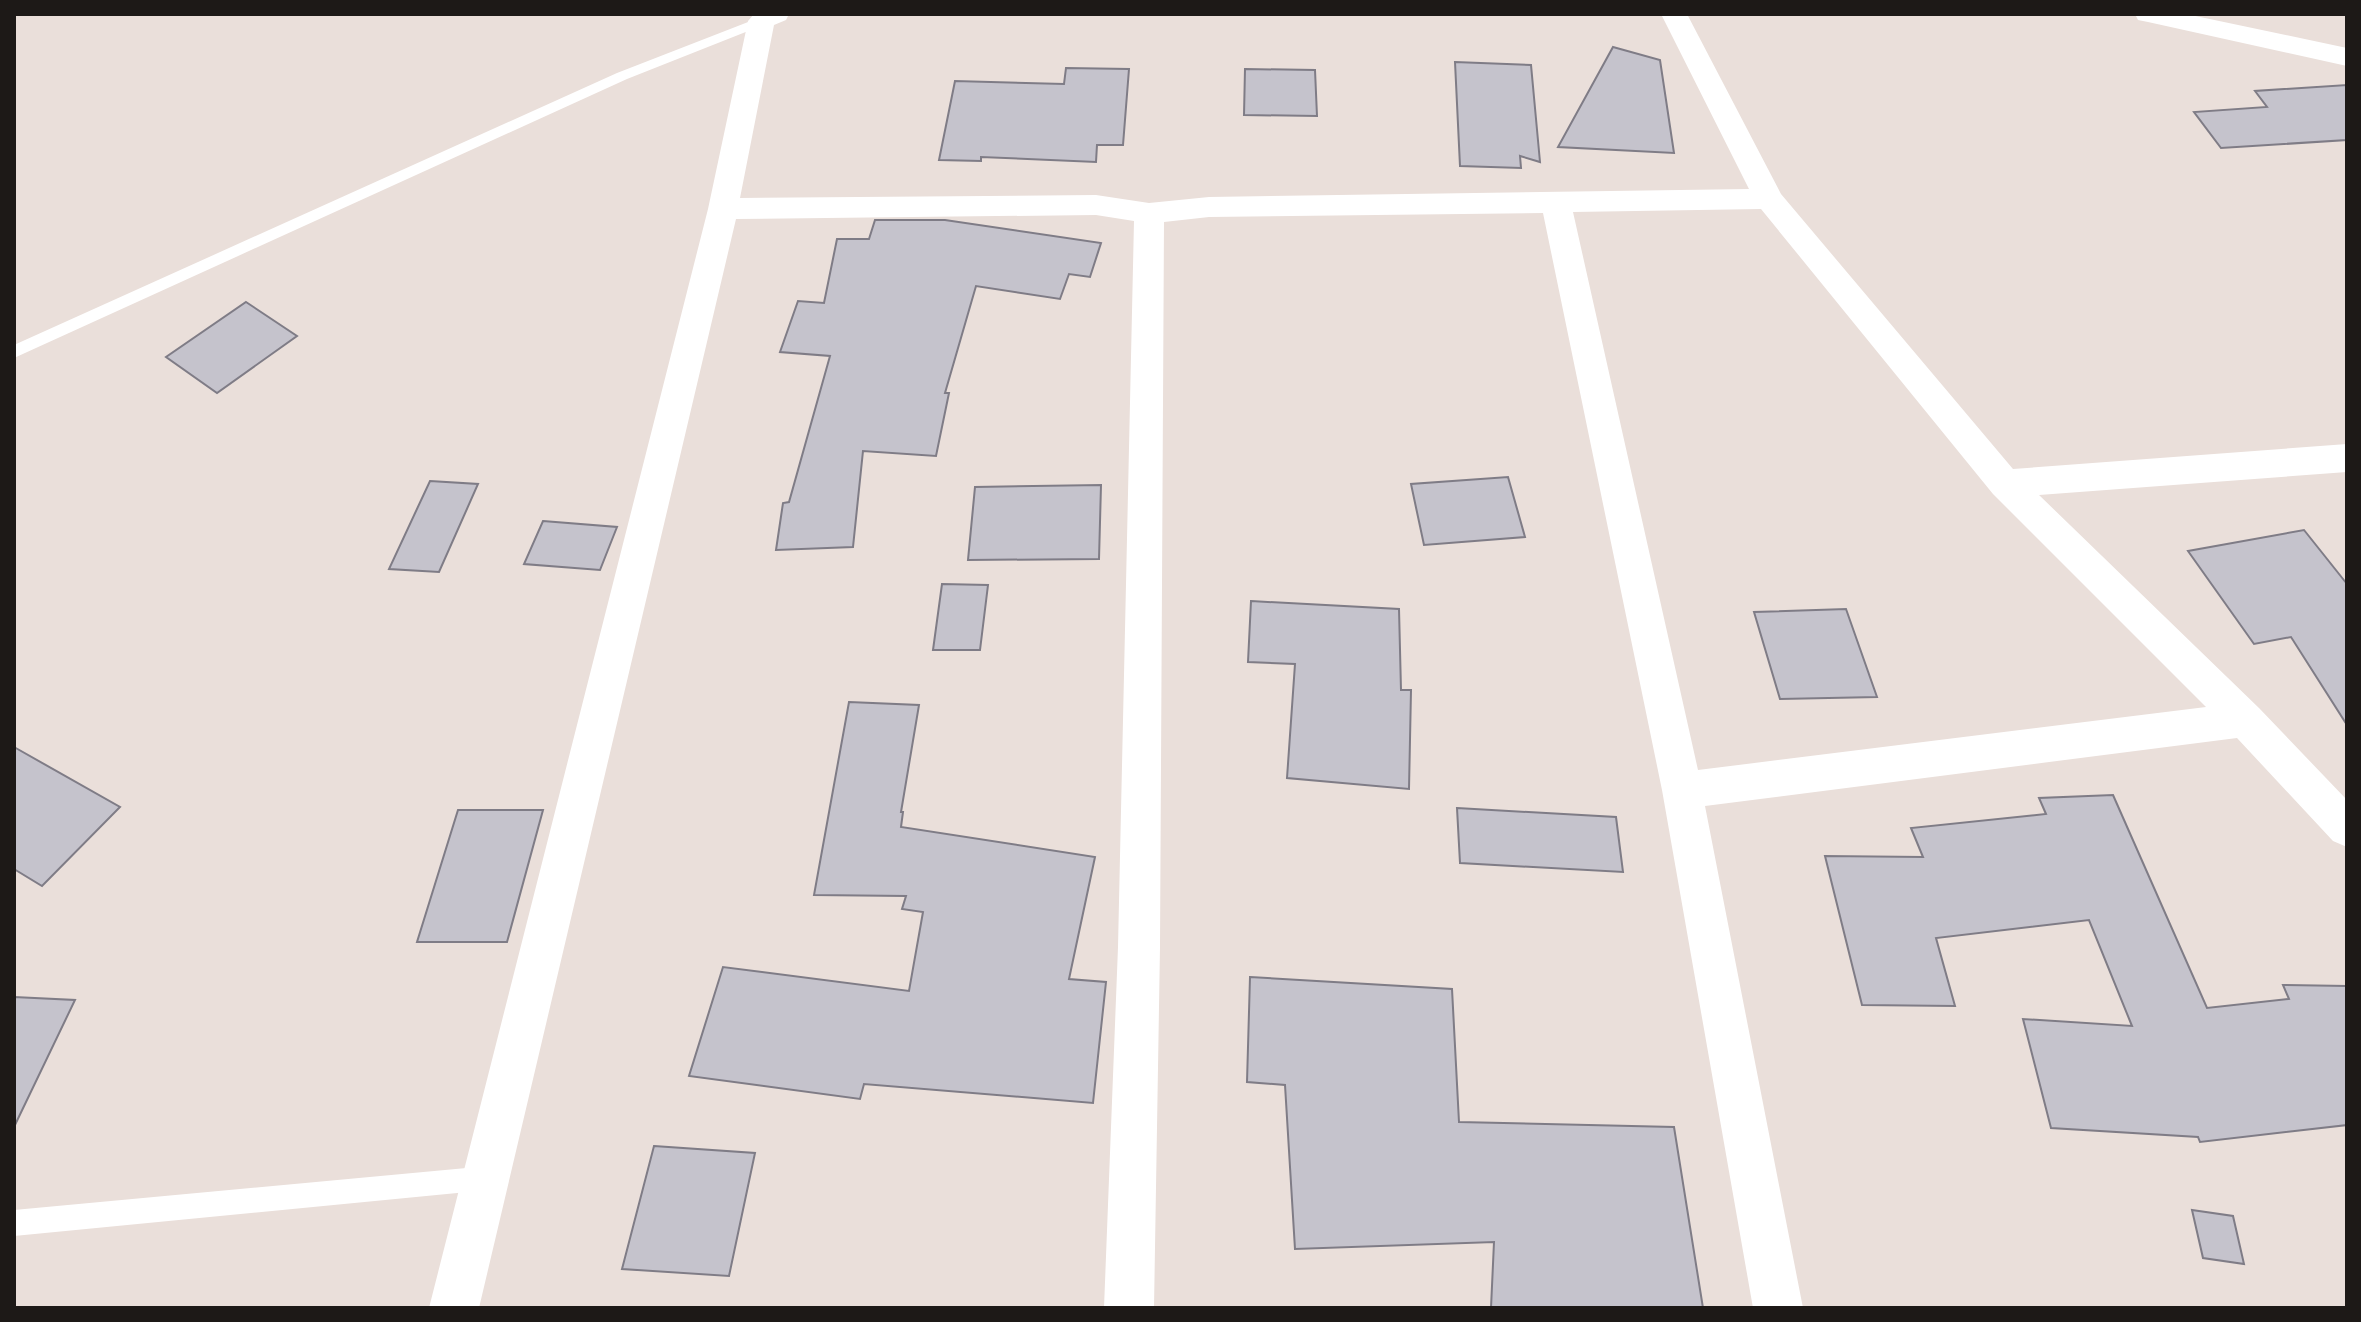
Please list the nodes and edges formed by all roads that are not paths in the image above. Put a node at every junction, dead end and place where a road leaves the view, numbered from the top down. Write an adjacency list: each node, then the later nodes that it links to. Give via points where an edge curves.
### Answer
1 (1674, 14): 5 (street)
2 (2148, 14): 4 (street)
3 (768, 17): 7 (street); 9 (lane, via 622,76)
4 (2347, 57)
5 (1769, 199): 6 (street); 11 (street)
6 (1556, 202): 8 (street, via 1209,207); 13 (street)
7 (723, 209): 8 (street, via 1096,205); 15 (street)
8 (1149, 213): 18 (street)
9 (14, 352)
10 (2347, 458): 11 (street)
11 (2005, 484): 12 (street)
12 (2245, 720): 13 (street); 14 (street)
13 (1682, 790): 19 (street)
14 (2347, 828)
15 (488, 1178): 16 (lane); 17 (street)
16 (14, 1223)
17 (454, 1308)
18 (1129, 1308)
19 (1778, 1308)

